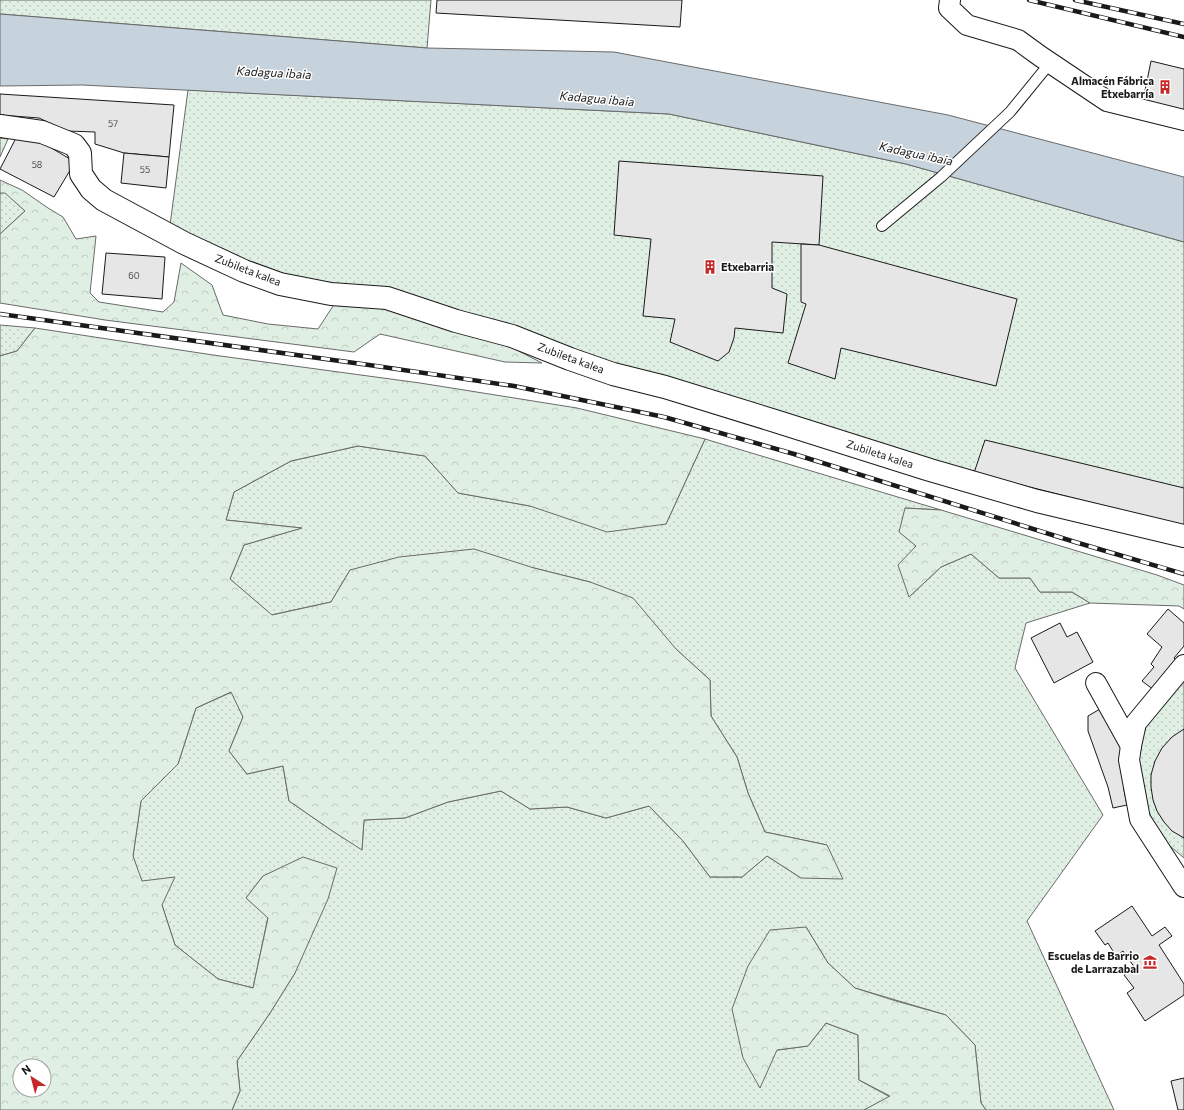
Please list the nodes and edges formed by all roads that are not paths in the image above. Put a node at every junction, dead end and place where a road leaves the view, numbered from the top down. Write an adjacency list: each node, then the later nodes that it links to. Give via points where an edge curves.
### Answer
1 (950, 0): 2 (street, via 948,8 967,25 1018,40)
2 (1050, 63): 3 (street, via 1107,101); 5 (lane, via 1010,112 927,189)
3 (1184, 120)
4 (0, 126): 6 (street, Zubileta kalea, via 42,132 74,145 80,154 82,174 91,189 104,200 184,243 244,271 280,284 331,294 387,298 512,336 613,374 680,392 930,470 1037,501)
5 (882, 226)
6 (1184, 536)
7 (1184, 666): 9 (street, via 1136,723)
8 (1096, 683): 9 (street)
9 (1131, 746): 10 (street, via 1129,760 1140,819)
10 (1184, 887)

